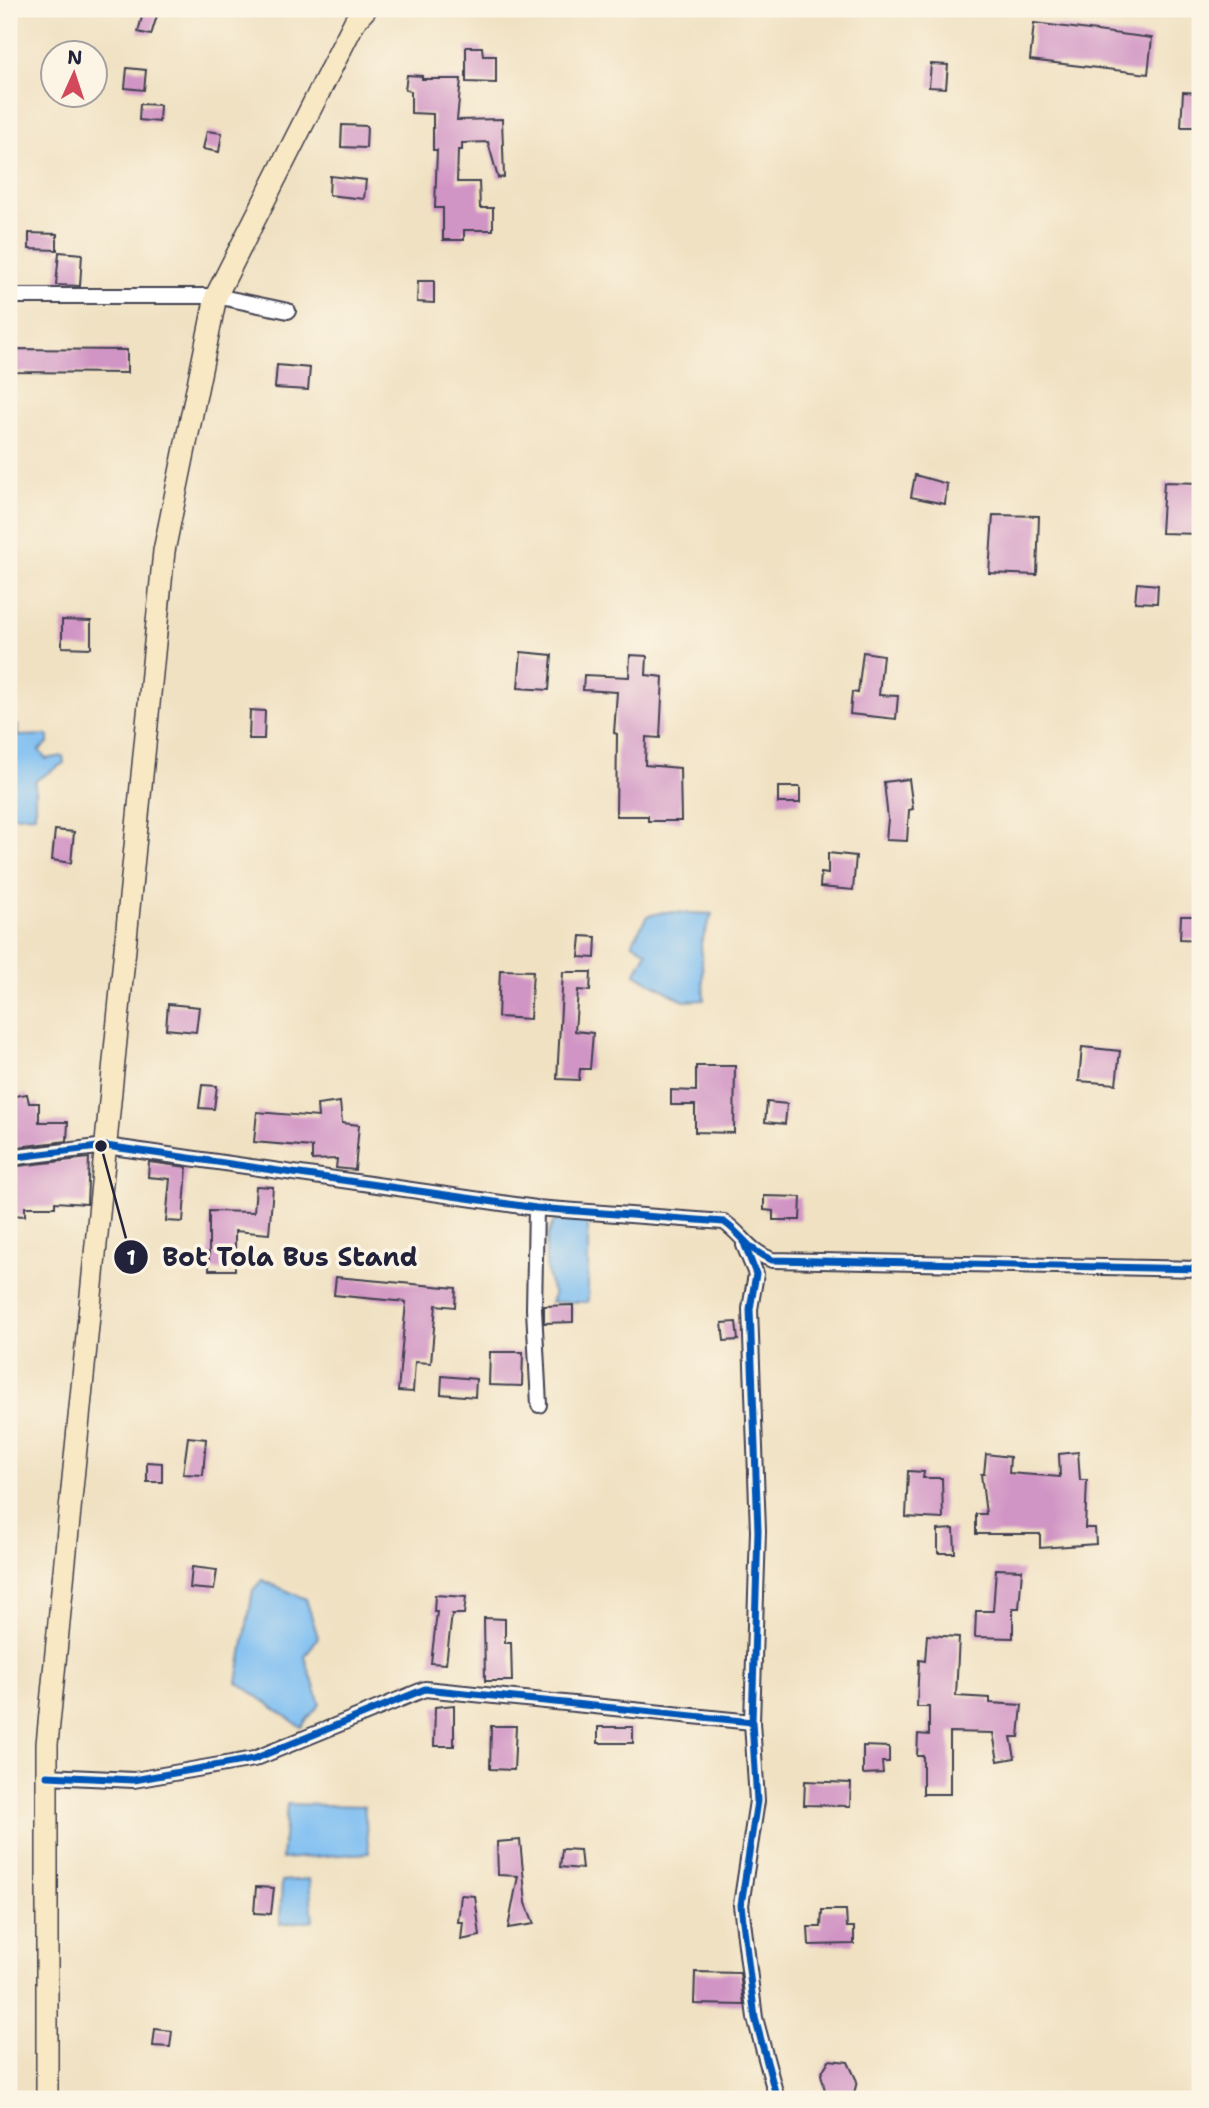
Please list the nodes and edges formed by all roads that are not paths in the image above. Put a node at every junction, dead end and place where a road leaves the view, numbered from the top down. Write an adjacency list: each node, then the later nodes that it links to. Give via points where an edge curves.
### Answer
1 (366, 9): 3 (main road, via 355,21)
2 (9, 296): 3 (street)
3 (216, 296): 4 (street); 5 (main road, via 164,551)
4 (288, 311)
5 (106, 1146): 6 (street); 7 (street); 12 (main road)
6 (9, 1158)
7 (536, 1208): 8 (street, via 724,1222); 10 (street, via 534,1309)
8 (744, 1243): 9 (street, via 755,1254 789,1262); 11 (street, via 756,1274 750,1308 758,1531)
9 (1200, 1269)
10 (539, 1405)
11 (752, 1722): 12 (street, via 425,1689 254,1759 134,1780); 14 (street, via 757,1801 741,1905 755,2018)
12 (47, 1776): 13 (main road)
13 (47, 2099)
14 (777, 2099)

